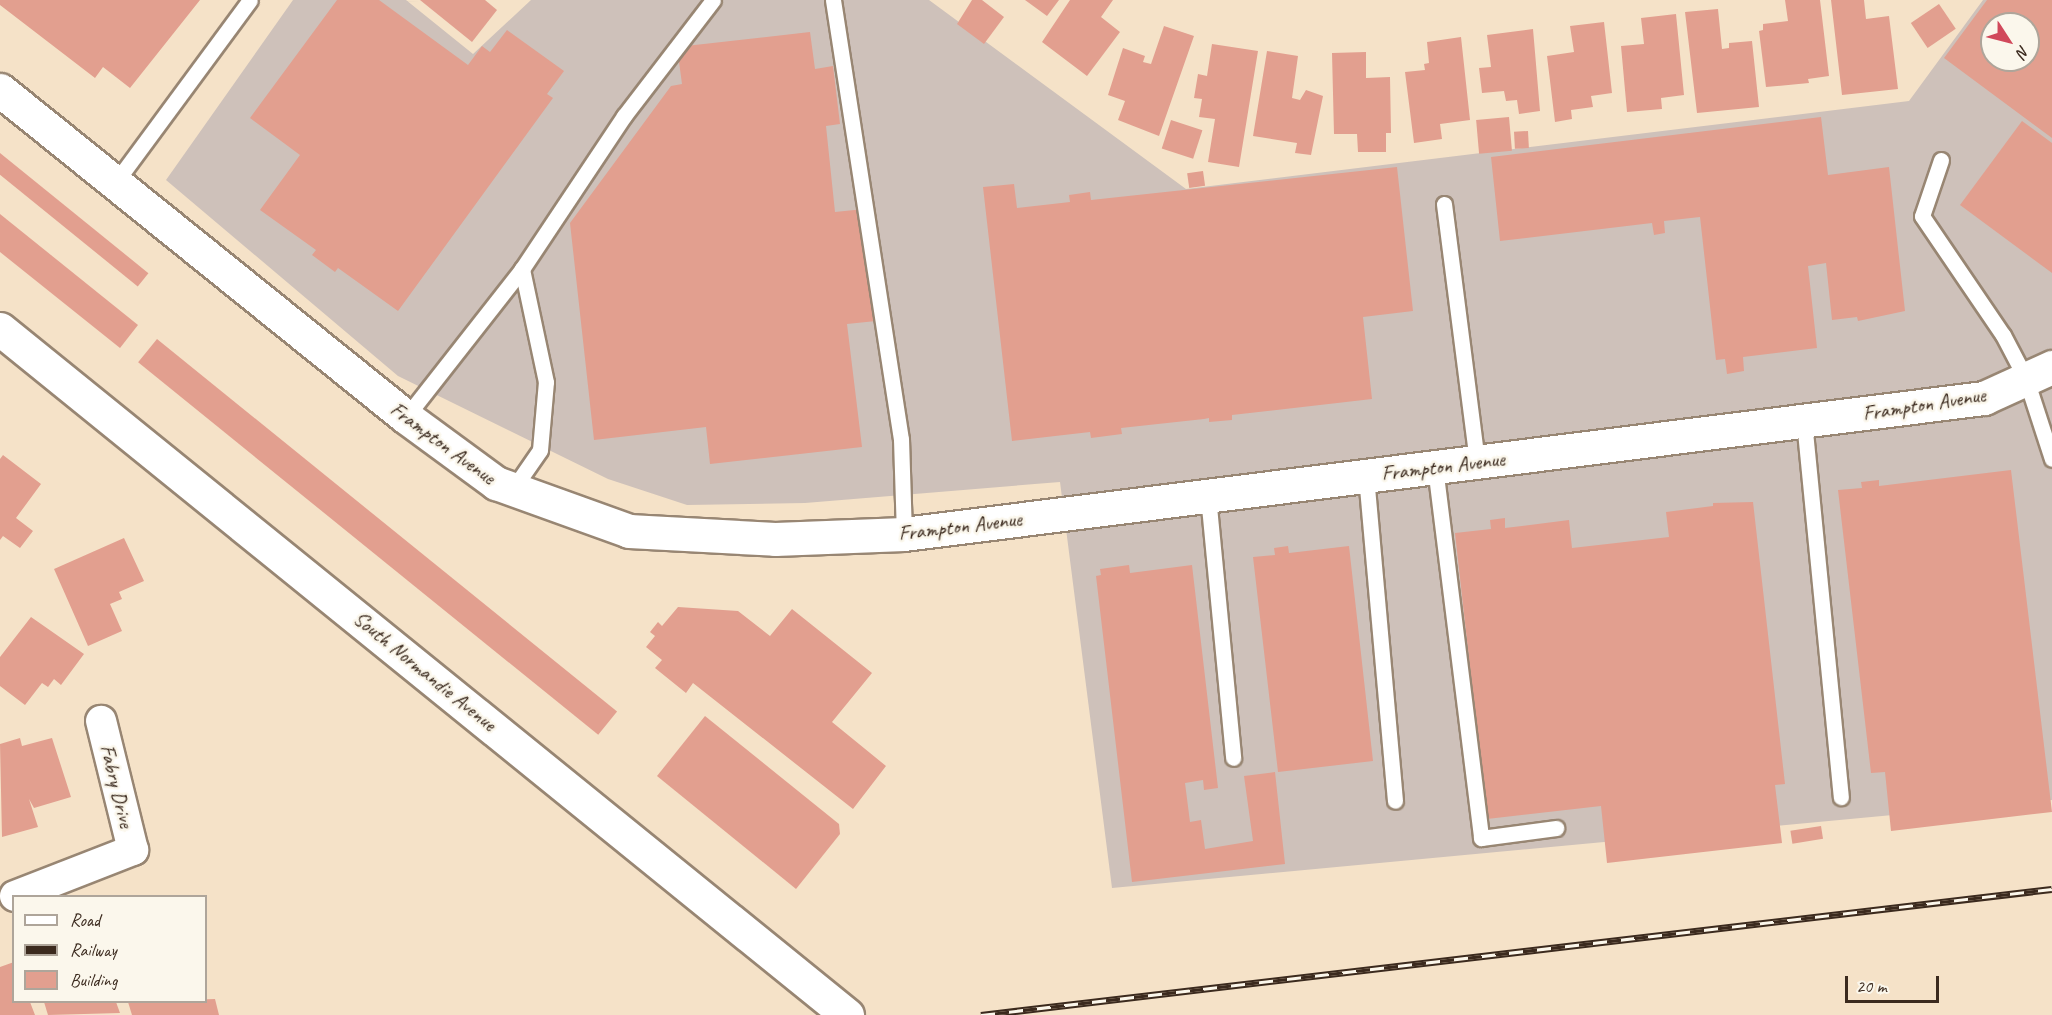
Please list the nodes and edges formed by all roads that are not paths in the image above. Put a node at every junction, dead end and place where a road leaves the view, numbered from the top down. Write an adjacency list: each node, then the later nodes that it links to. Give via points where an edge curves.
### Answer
1 (250, 0): 6 (lane)
2 (713, 0): 8 (lane, via 624,116)
3 (833, 0): 19 (lane, via 901,439)
4 (0, 90): 6 (street, Frampton Avenue)
5 (1941, 160): 10 (lane, via 1922,216 2003,335)
6 (115, 183): 11 (street, Frampton Avenue)
7 (1444, 204): 14 (lane)
8 (522, 269): 11 (lane); 17 (lane, via 546,382 540,450)
9 (0, 330): 26 (street, South Normandie Avenue)
10 (2039, 373): 12 (street, Frampton Avenue, via 1984,398); 13 (lane)
11 (405, 417): 17 (street, Frampton Avenue, via 496,483)
12 (1804, 421): 14 (street, Frampton Avenue); 22 (lane)
13 (2052, 459)
14 (1477, 462): 15 (street, Frampton Avenue)
15 (1435, 467): 16 (street, Frampton Avenue); 24 (lane, via 1481,838)
16 (1366, 476): 18 (street, Frampton Avenue); 23 (lane)
17 (513, 489): 19 (street, Frampton Avenue, via 629,531 775,539)
18 (1208, 496): 19 (street, Frampton Avenue); 21 (lane)
19 (904, 534)
20 (101, 721): 25 (street, Fabry Drive, via 133,850)
21 (1233, 758)
22 (1841, 797)
23 (1395, 801)
24 (1556, 828)
25 (19, 895)
26 (847, 1015)

